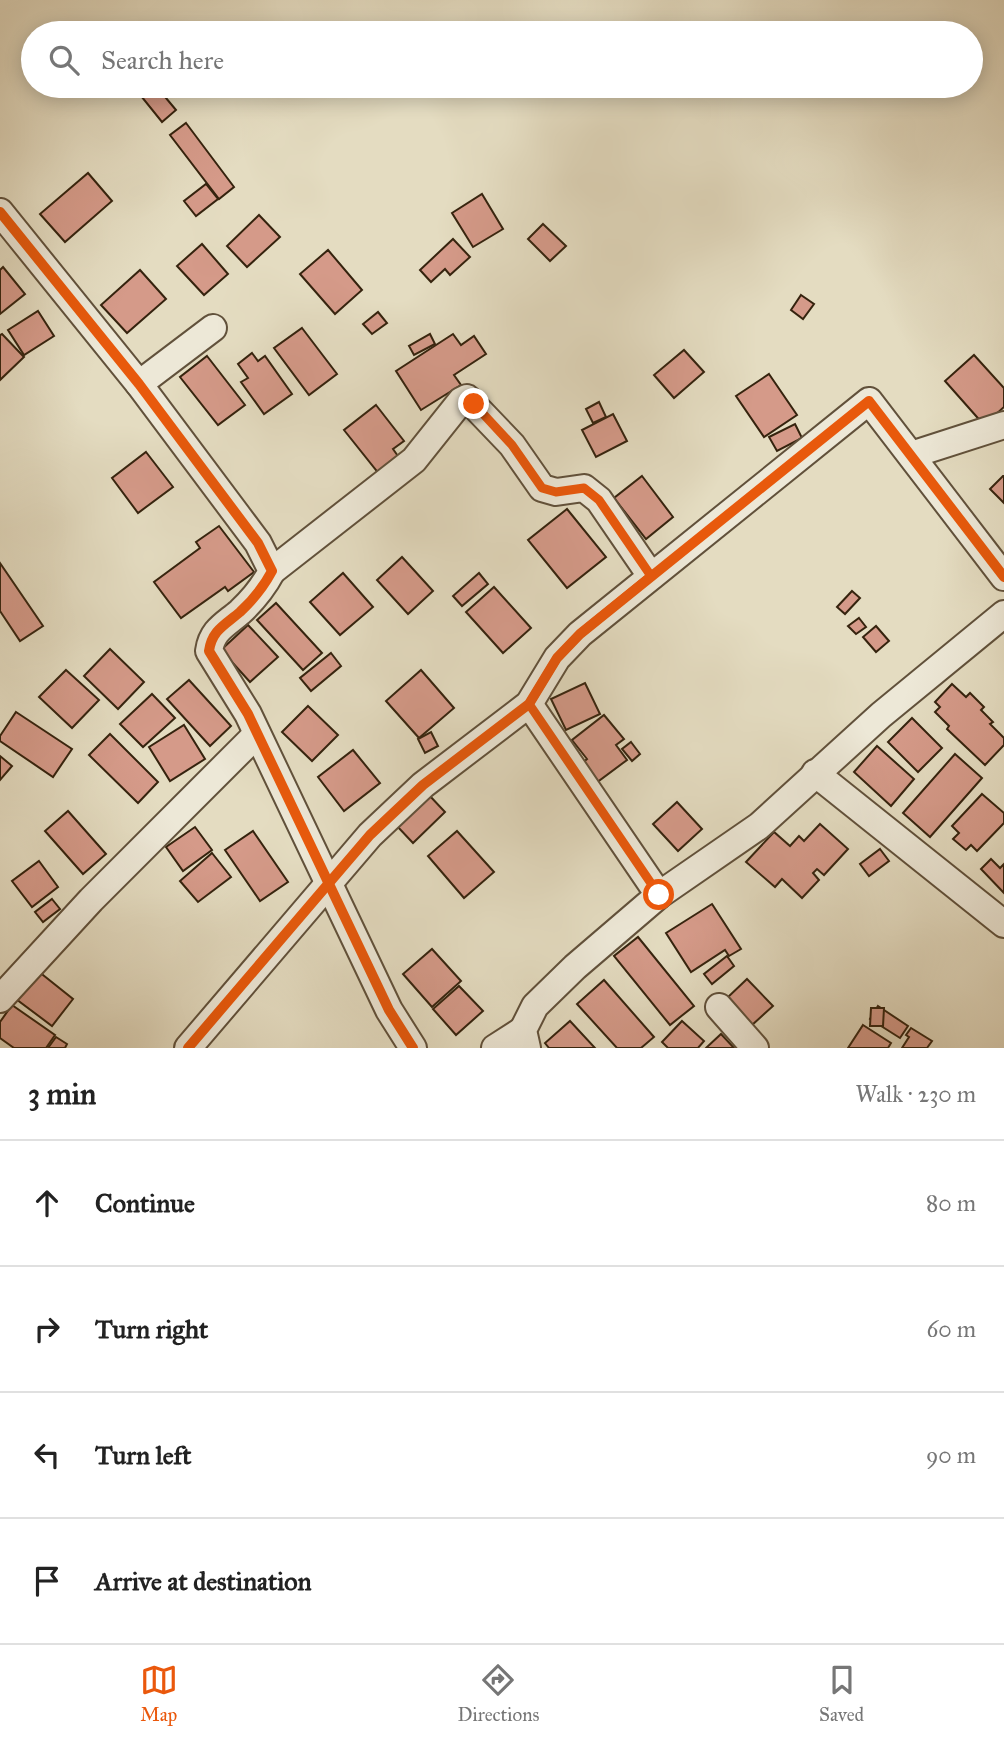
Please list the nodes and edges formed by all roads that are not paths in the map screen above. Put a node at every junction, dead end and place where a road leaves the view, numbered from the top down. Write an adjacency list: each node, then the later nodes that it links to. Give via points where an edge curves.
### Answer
1 (0, 212): 3 (street)
2 (213, 328): 3 (street)
3 (139, 384): 6 (street, via 258,543)
4 (1004, 425): 5 (street)
5 (911, 455): 7 (street, via 869,401); 8 (street)
6 (272, 571): 7 (street, via 414,460 467,398 512,445 542,488 556,492 584,488 599,500); 11 (street, via 240,612 218,629 209,651)
7 (651, 576): 10 (street, via 557,658)
8 (1004, 577)
9 (1004, 614): 12 (street)
10 (529, 704): 13 (street, via 423,785 370,835); 14 (street)
11 (257, 734): 13 (street); 16 (street, via 91,900)
12 (815, 773): 14 (street, via 760,826); 15 (street)
13 (330, 885): 19 (street); 20 (street, via 389,1010)
14 (659, 895): 18 (street, via 535,1006)
15 (1004, 924)
16 (0, 999)
17 (719, 1007): 22 (street)
18 (525, 1039): 21 (street)
19 (188, 1048)
20 (413, 1048)
21 (495, 1048)
22 (755, 1048)

